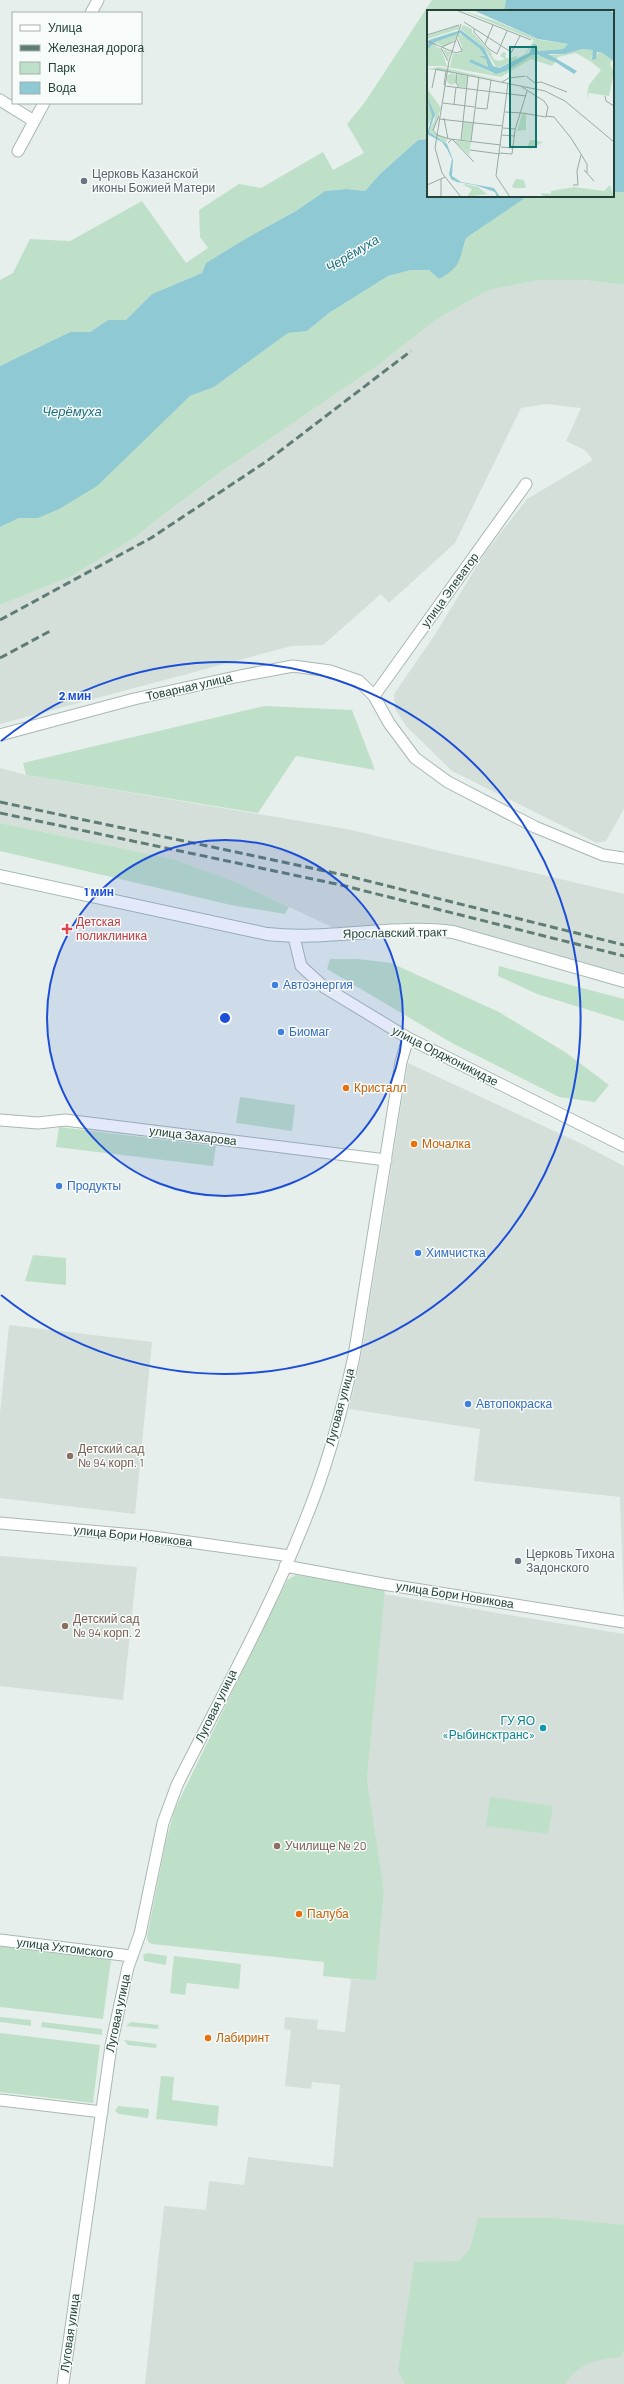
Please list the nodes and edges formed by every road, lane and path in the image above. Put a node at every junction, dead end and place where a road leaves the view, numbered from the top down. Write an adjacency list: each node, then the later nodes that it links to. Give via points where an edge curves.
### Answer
1 (98, 0): 2 (street)
2 (92, 12)
3 (0, 100): 5 (street)
4 (43, 104): 5 (street)
5 (34, 121): 6 (street)
6 (18, 151)
7 (526, 484): 8 (street, улица Элеватор)
8 (374, 696): 9 (street, Товарная улица, via 359,681 330,671 293,666 134,699); 10 (street, Товарная улица, via 389,723 416,758 448,782 535,827 603,854)
9 (0, 735)
10 (624, 858)
11 (0, 876): 12 (street, Ярославский тракт, via 232,927)
12 (294, 937): 13 (street, Ярославский тракт, via 437,930 453,932); 14 (street, улица Орджоникидзе, via 301,966 324,987)
13 (624, 981)
14 (408, 1038): 16 (street, улица Орджоникидзе); 17 (street, Луговая улица, via 401,1062)
15 (0, 1120): 17 (street, улица Захарова, via 38,1123 65,1120)
16 (624, 1146)
17 (386, 1160): 19 (street, Луговая улица, via 349,1379 316,1490)
18 (0, 1523): 19 (street, улица Бори Новикова, via 146,1536)
19 (288, 1561): 20 (street, улица Бори Новикова, via 383,1584); 22 (street, Луговая улица, via 168,1806 140,1934)
20 (624, 1622)
21 (0, 1940): 22 (street, улица Ухтомского)
22 (131, 1956): 24 (street, Луговая улица, via 111,2046)
23 (0, 2100): 24 (street)
24 (102, 2112): 25 (street, Луговая улица)
25 (63, 2384)

